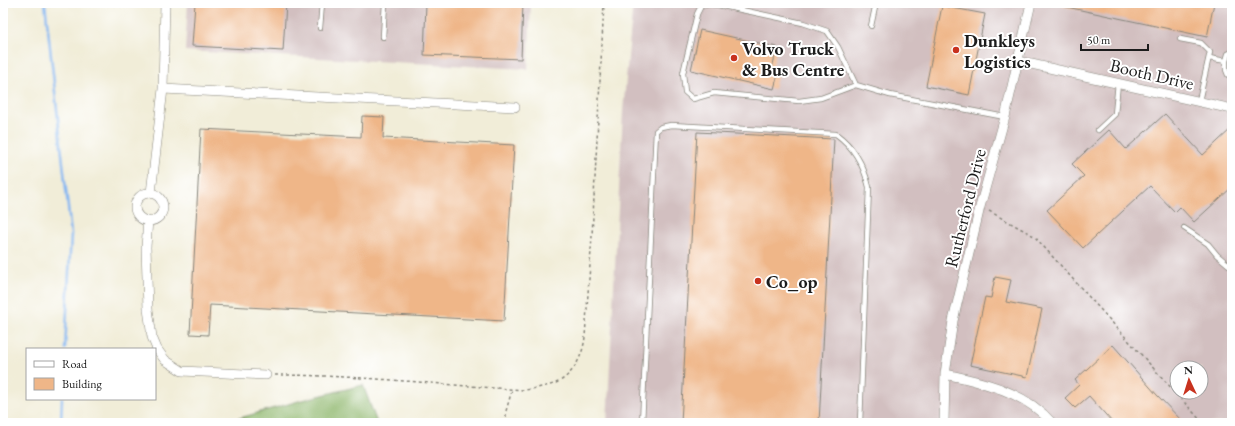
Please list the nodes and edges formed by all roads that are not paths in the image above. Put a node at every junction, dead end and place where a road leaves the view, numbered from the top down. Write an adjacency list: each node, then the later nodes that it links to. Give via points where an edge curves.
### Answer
1 (165, 3): 17 (street)
2 (322, 3): 7 (lane)
3 (385, 3): 8 (lane)
4 (876, 3): 6 (lane)
5 (1031, 3): 12 (street, Rutherford Drive)
6 (871, 26)
7 (320, 28)
8 (383, 37)
9 (1180, 39): 11 (lane, via 1201,43 1210,52)
10 (1232, 52): 13 (lane, via 1228,54)
11 (1209, 58): 13 (lane); 18 (lane)
12 (1018, 60): 15 (street, Booth Drive); 21 (street, Rutherford Drive)
13 (1226, 61): 14 (lane, via 1226,70 1228,75)
14 (1232, 76)
15 (1118, 83): 18 (street, Booth Drive); 22 (lane, via 1115,114)
16 (856, 85): 16 (lane, via 821,98 799,101 714,93 693,99 685,92 683,73 697,14 701,6 718,5 803,22 827,31 838,47); 21 (lane, via 890,95)
17 (163, 89): 19 (street); 23 (street)
18 (1199, 101): 20 (street, Booth Drive)
19 (514, 107)
20 (1232, 109)
21 (1005, 117): 27 (street, Rutherford Drive, via 953,321)
22 (1098, 130)
23 (152, 193): 24 (street, via 158,196 163,207 157,218); 24 (street, via 141,196 136,202 139,216)
24 (148, 220): 28 (street, via 148,310 152,337 164,360 182,371)
25 (1184, 228): 26 (lane, via 1208,244)
26 (1232, 267)
27 (945, 374): 31 (street, Rutherford Drive); 32 (street, via 982,382 1017,395)
28 (266, 375)
29 (642, 423): 30 (lane, via 656,131 671,125 836,134 844,140 861,163 869,186)
30 (860, 423)
31 (944, 423)
32 (1052, 423)

